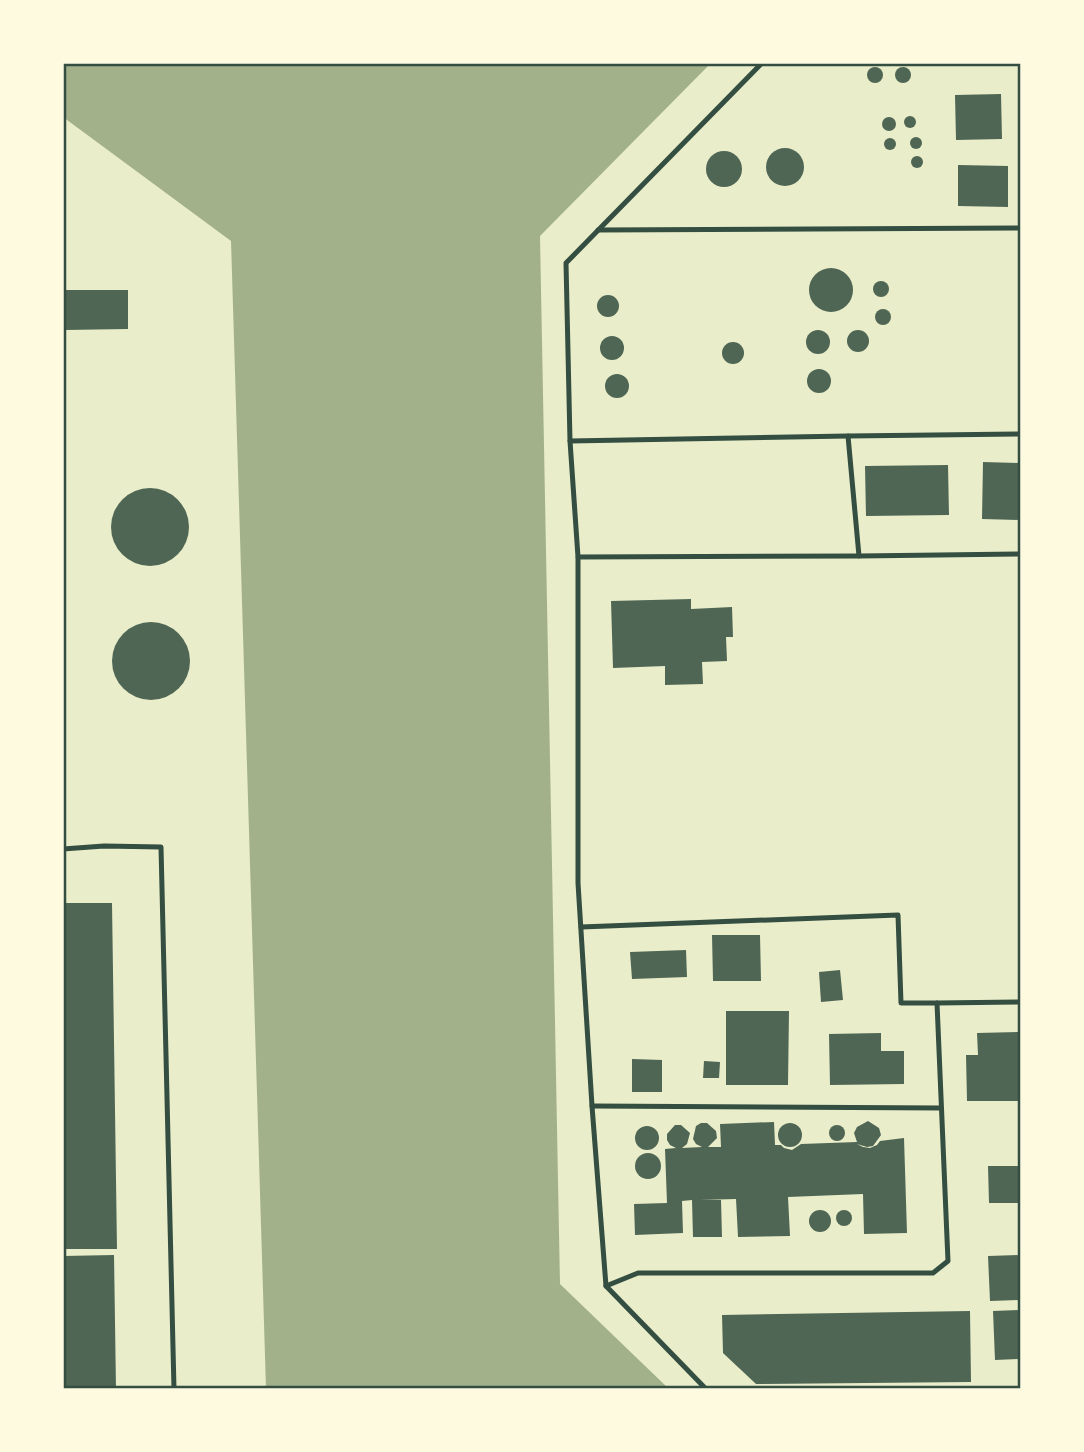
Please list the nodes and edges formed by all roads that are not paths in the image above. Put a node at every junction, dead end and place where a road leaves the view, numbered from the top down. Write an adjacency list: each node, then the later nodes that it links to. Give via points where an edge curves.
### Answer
1 (762, 63): 3 (lane)
2 (1021, 228): 3 (lane)
3 (598, 230): 6 (lane, via 566,263)
4 (1021, 435): 5 (lane)
5 (848, 436): 6 (lane); 8 (lane)
6 (570, 441): 9 (lane)
7 (1021, 554): 8 (lane)
8 (859, 556): 9 (lane)
9 (578, 557): 11 (lane)
10 (63, 849): 17 (lane, via 161,847)
11 (581, 927): 13 (lane, via 898,915 901,1003); 14 (lane)
12 (1021, 1002): 13 (lane)
13 (937, 1003): 15 (lane)
14 (592, 1106): 15 (lane); 16 (lane)
15 (941, 1108): 16 (lane, via 948,1261 933,1273 638,1273)
16 (606, 1286): 18 (lane)
17 (174, 1389)
18 (706, 1389)

